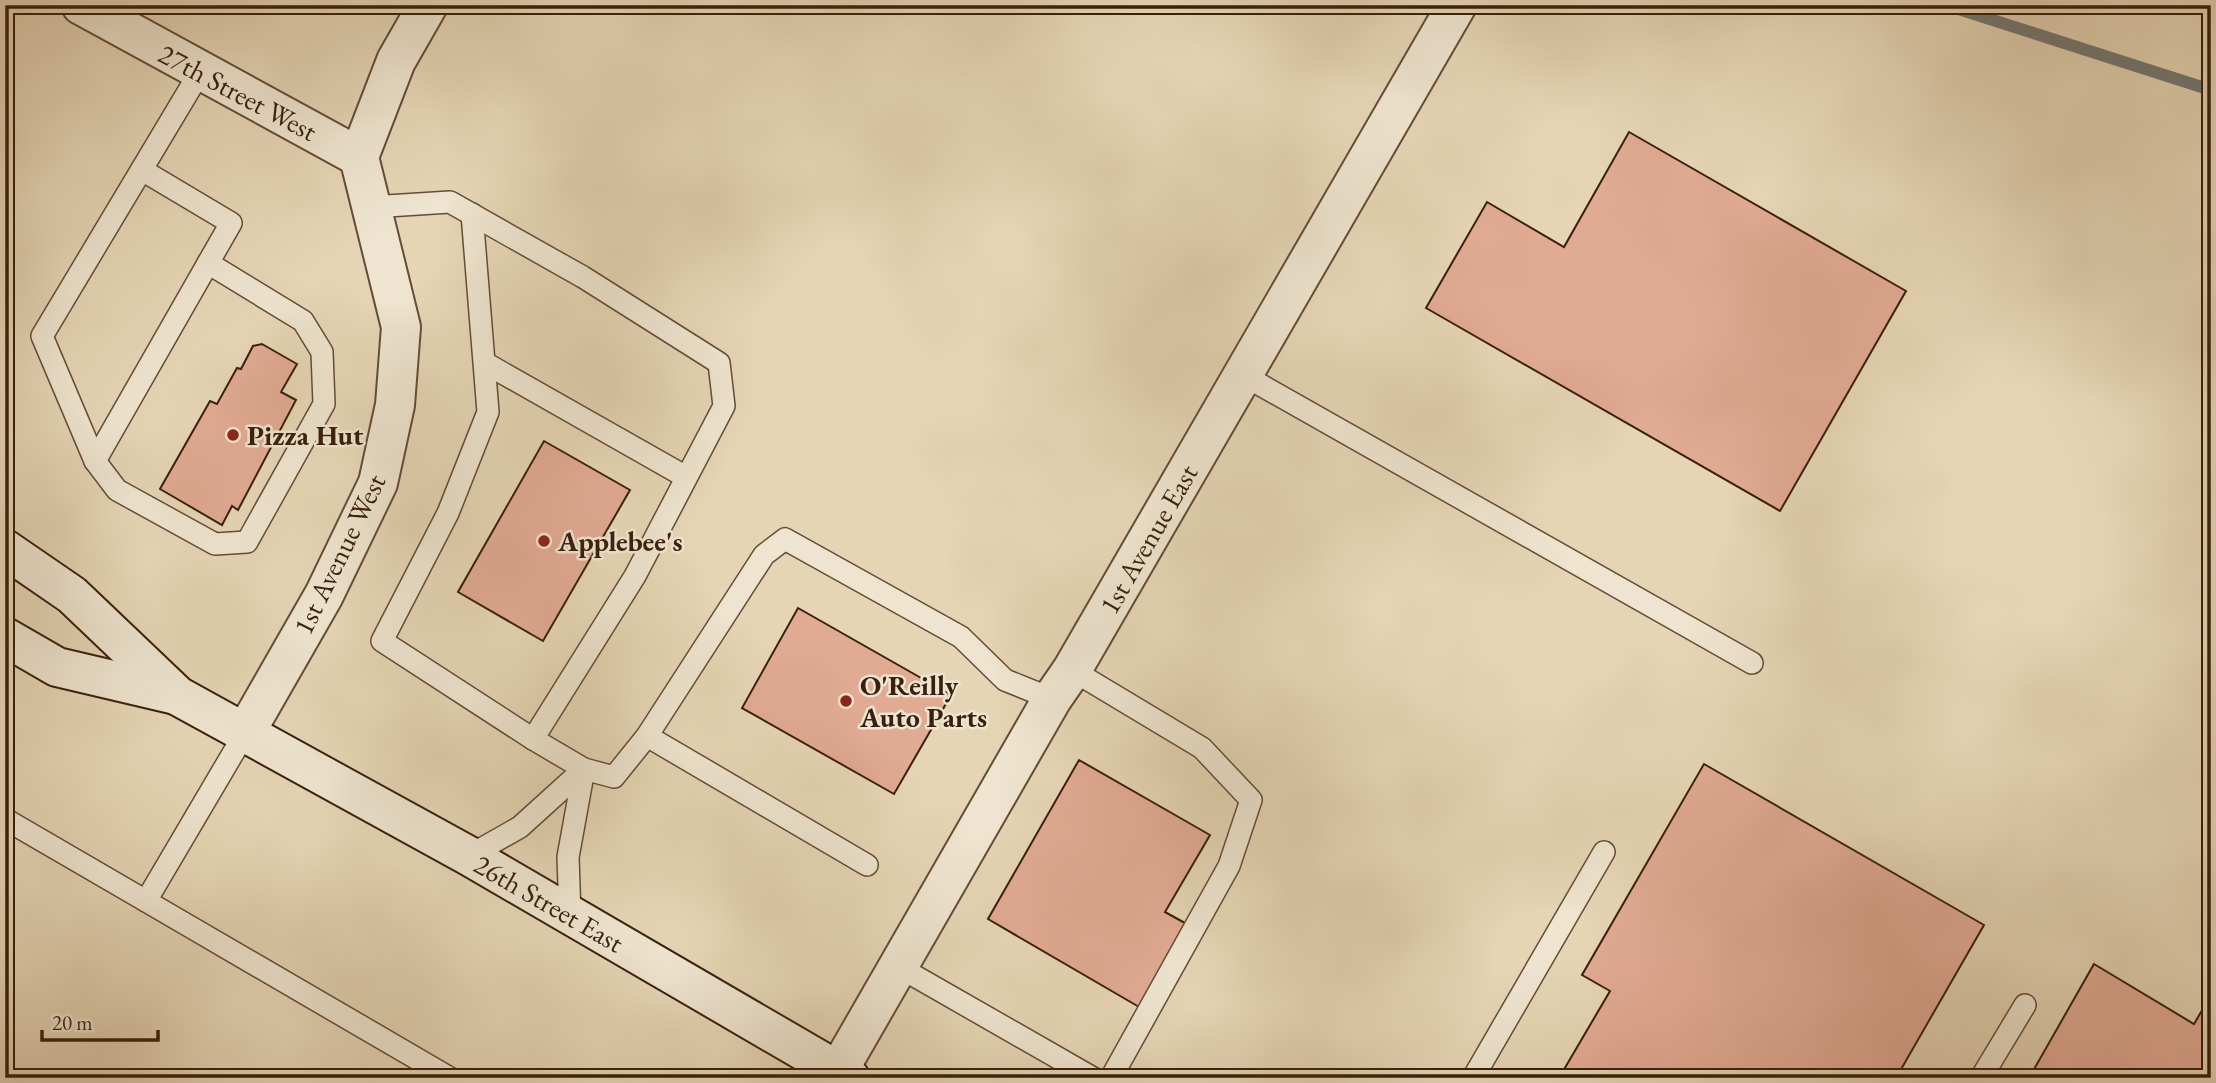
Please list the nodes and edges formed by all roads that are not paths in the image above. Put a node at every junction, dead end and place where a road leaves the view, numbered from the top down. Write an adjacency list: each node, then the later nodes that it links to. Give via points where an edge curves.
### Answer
1 (81, 5): 4 (street, 27th Street West)
2 (428, 5): 5 (street, via 396,61)
3 (1457, 5): 11 (street, 1st Avenue East)
4 (200, 72): 5 (street, 27th Street West); 6 (lane)
5 (359, 157): 7 (street, 1st Avenue West)
6 (142, 170): 9 (lane, via 231,223); 12 (lane, via 42,337)
7 (371, 207): 8 (lane, via 450,201); 19 (street, 1st Avenue West, via 401,327 395,405 379,483 324,596)
8 (472, 214): 10 (lane); 13 (lane, via 719,363 724,406)
9 (208, 263): 12 (lane); 12 (lane, via 303,321 321,352 324,404 247,542 215,544 117,490)
10 (485, 363): 13 (lane); 21 (lane, via 488,412 448,513 382,641)
11 (1244, 375): 16 (lane); 17 (street, 1st Avenue East)
12 (95, 461)
13 (686, 477): 21 (lane, via 635,576)
14 (5, 549): 18 (street, via 72,595)
15 (5, 637): 18 (street, via 57,667)
16 (1752, 663)
17 (1062, 684): 20 (lane, via 1005,680 961,637 785,539 764,555); 29 (street, 1st Avenue East); 34 (lane, via 1202,748 1251,800 1229,866)
18 (178, 696): 19 (street, 26th Street East)
19 (245, 733): 25 (street, 26th Street East); 27 (lane)
20 (647, 736): 22 (lane, via 614,777); 26 (lane)
21 (533, 739): 22 (lane)
22 (584, 769): 25 (lane, via 520,827); 28 (lane, via 568,857)
23 (5, 819): 27 (lane)
24 (1604, 852): 35 (lane)
25 (469, 856): 28 (street, 26th Street East)
26 (867, 865)
27 (146, 901): 32 (lane)
28 (570, 916): 31 (street, 26th Street East)
29 (899, 967): 31 (street, 1st Avenue East); 33 (lane)
30 (2025, 1005): 36 (lane)
31 (841, 1076)
32 (450, 1078)
33 (1093, 1078)
34 (1111, 1078)
35 (1473, 1078)
36 (1982, 1078)

